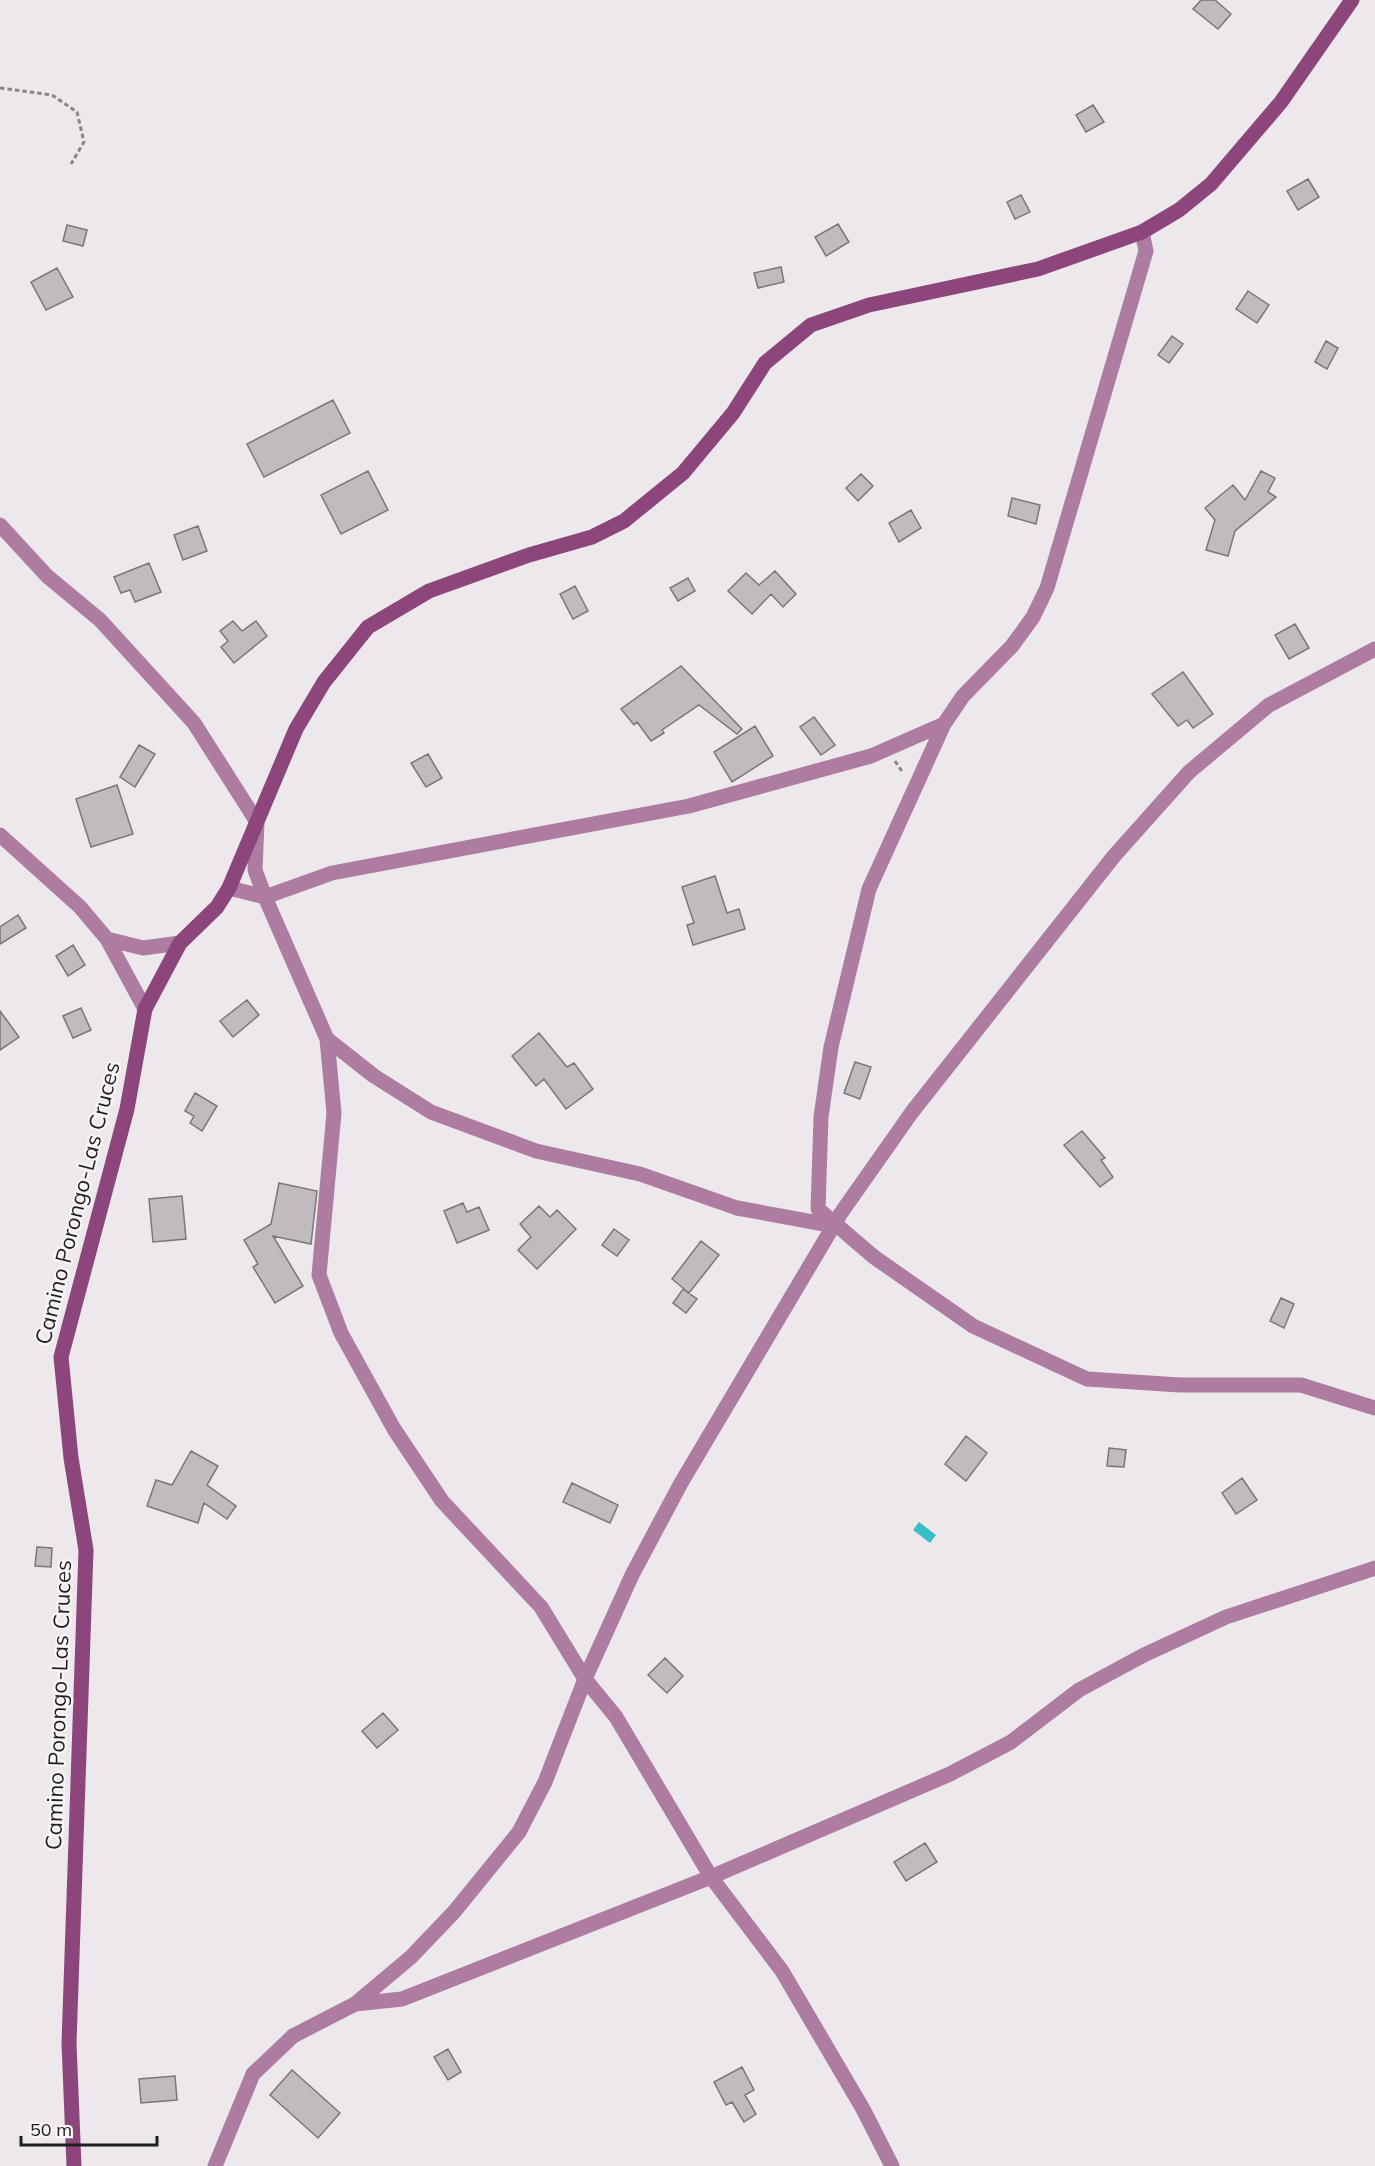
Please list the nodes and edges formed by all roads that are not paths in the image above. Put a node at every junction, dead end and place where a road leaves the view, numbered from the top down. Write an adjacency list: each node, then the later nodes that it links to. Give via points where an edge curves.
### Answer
1 (1352, 0): 2 (main road, Camino Porongo-Las Cruces, via 1281,102 1211,184 1179,210)
2 (1142, 232): 5 (street, via 1146,251 1047,588 1012,646 963,696); 6 (main road, Camino Porongo-Las Cruces, via 1038,269 869,304 811,325 765,363 733,413 683,473 624,521 592,537 429,591 368,627 324,682 296,729)
3 (0, 525): 6 (street, via 47,576 100,620 194,723)
4 (1375, 649): 14 (street, via 1269,705 1189,772 1024,967 912,1112)
5 (944, 724): 9 (street, via 882,751 689,806 332,873); 14 (street, via 869,889 831,1047 821,1117 818,1209)
6 (257, 822): 8 (main road, Camino Porongo-Las Cruces); 9 (street, via 255,870)
7 (0, 835): 10 (street, via 80,907)
8 (229, 888): 9 (street); 11 (main road, Camino Porongo-Las Cruces, via 218,907)
9 (265, 897): 13 (street)
10 (107, 939): 11 (street, via 143,948); 12 (street)
11 (180, 943): 12 (main road, Camino Porongo-Las Cruces)
12 (145, 1008): 20 (main road, Camino Porongo-Las Cruces, via 127,1109 62,1358 71,1458 86,1550 69,2043)
13 (327, 1039): 14 (street, via 374,1076 431,1112 536,1151 640,1174 737,1208); 17 (street, via 334,1113 319,1275 341,1333 394,1430 442,1501 541,1606)
14 (835, 1226): 15 (street, via 973,1326 1087,1379 1180,1385 1300,1385); 17 (street, via 681,1483 632,1575)
15 (1375, 1408)
16 (1375, 1568): 18 (street, via 1226,1617 1144,1655 1079,1690 1011,1742 950,1774)
17 (585, 1679): 18 (street, via 616,1717); 19 (street, via 545,1782 519,1832 454,1912 411,1957)
18 (711, 1877): 19 (street, via 402,1999); 22 (street, via 782,1971)
19 (355, 2004): 21 (street, via 293,2036 253,2074)
20 (74, 2166)
21 (215, 2166)
22 (892, 2166)

